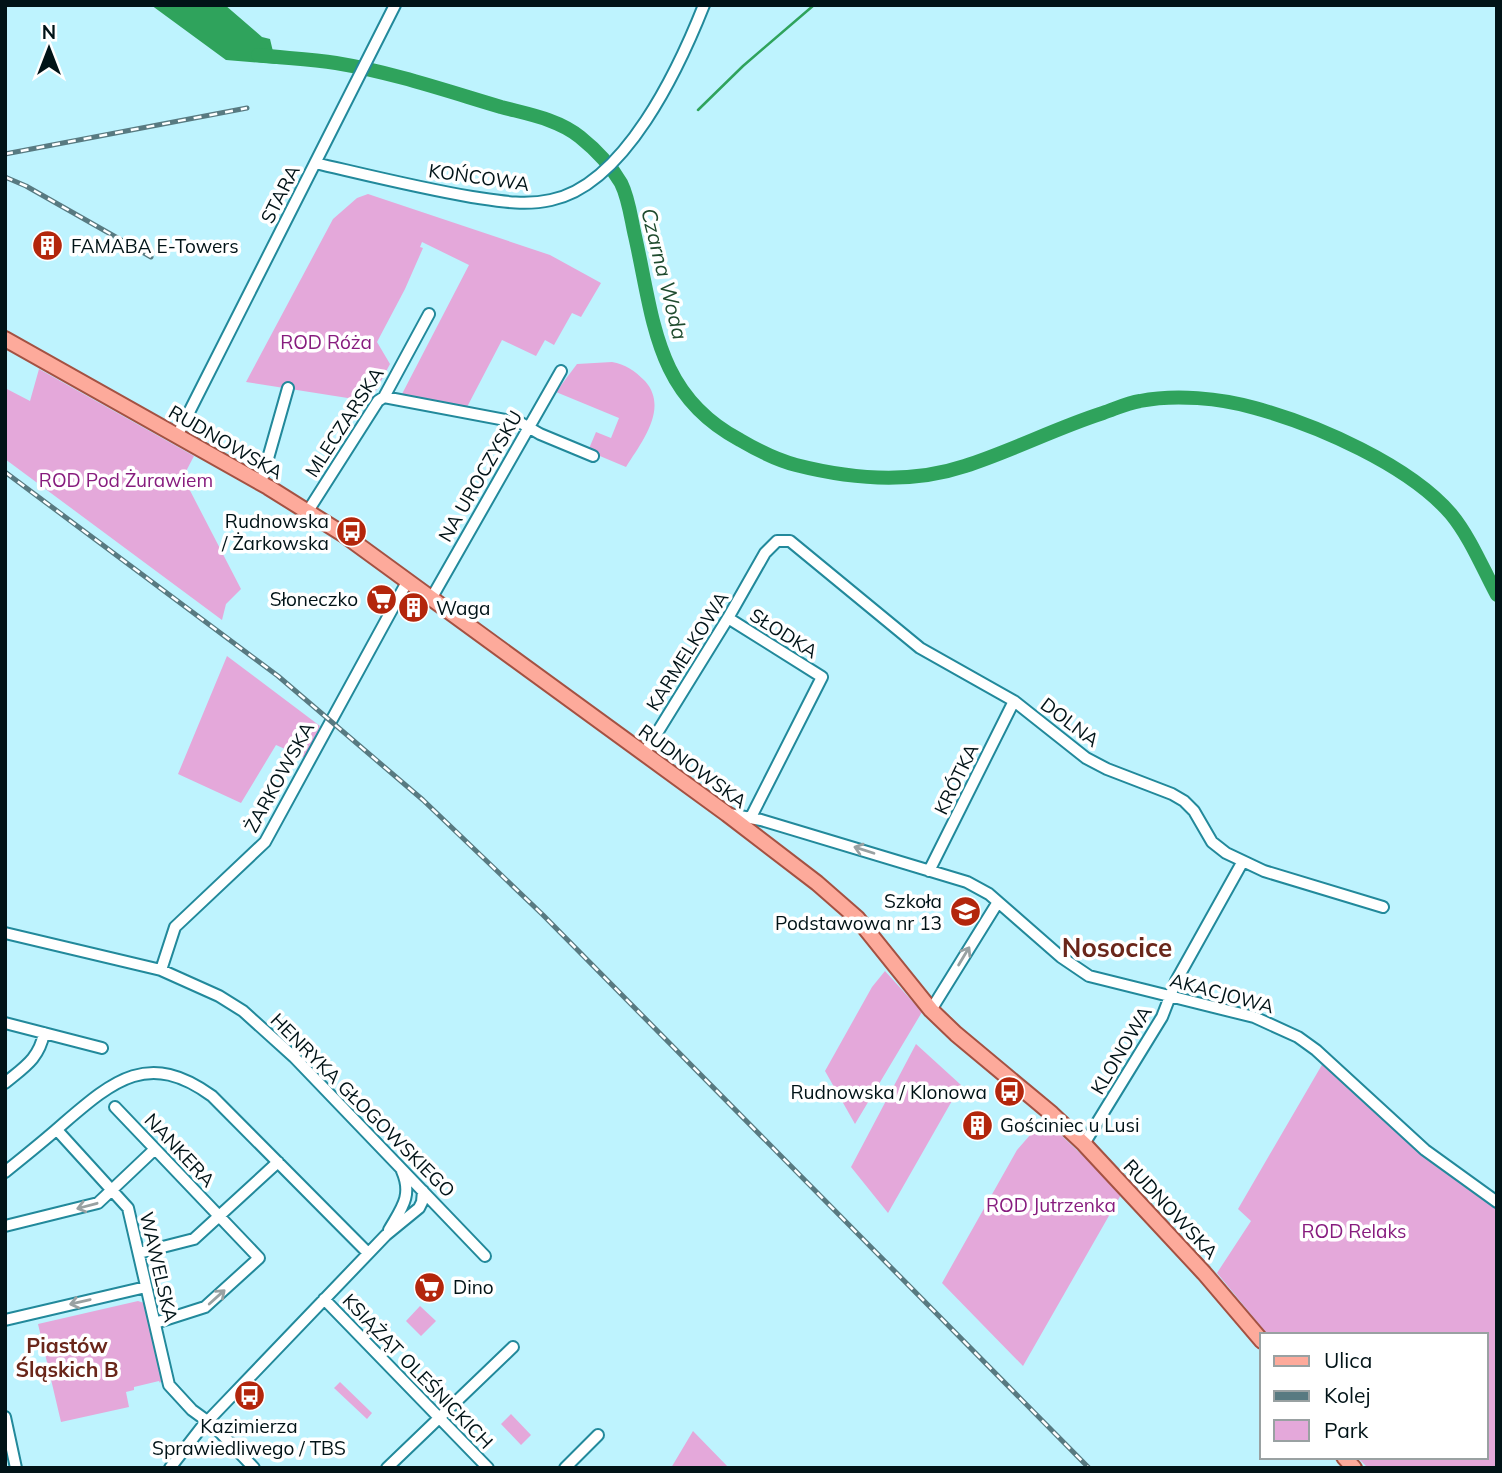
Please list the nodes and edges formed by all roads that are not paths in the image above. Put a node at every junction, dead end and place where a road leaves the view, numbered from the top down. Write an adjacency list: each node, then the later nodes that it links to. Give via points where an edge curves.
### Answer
1 (395, 5): 3 (street, STARA)
2 (704, 5): 3 (street, KOŃCOWA, via 667,88 630,144 572,194 531,204 508,202)
3 (315, 163): 10 (street, STARA)
4 (429, 314): 8 (street, MLECZARSKA)
5 (5, 339): 10 (main road, RUDNOWSKA)
6 (561, 371): 9 (street, NA UROCZYSKU)
7 (288, 388): 12 (street)
8 (384, 397): 9 (street); 13 (street, MLECZARSKA)
9 (528, 426): 11 (street); 16 (street, NA UROCZYSKU)
10 (177, 436): 12 (main road, RUDNOWSKA)
11 (593, 456)
12 (261, 483): 13 (main road, RUDNOWSKA)
13 (308, 511): 15 (main road, RUDNOWSKA)
14 (758, 564): 17 (street, KARMELKOWA); 18 (street, DOLNA, via 772,544 790,541 910,641)
15 (408, 582): 16 (main road, RUDNOWSKA); 27 (street, ŻARKOWSKA, via 265,842 175,927)
16 (431, 598): 19 (main road, RUDNOWSKA)
17 (728, 618): 19 (street, KARMELKOWA); 21 (street, SŁODKA, via 822,677)
18 (1014, 701): 22 (street, DOLNA, via 1086,758 1184,801 1212,842); 23 (street, KRÓTKA)
19 (643, 754): 20 (main road, RUDNOWSKA)
20 (727, 814): 21 (street, AKACJOWA); 29 (main road, RUDNOWSKA, via 851,913)
21 (751, 817): 23 (street, AKACJOWA, one-way to 21)
22 (1243, 861): 25 (street, DOLNA); 28 (street, KLONOWA)
23 (929, 871): 24 (street, AKACJOWA, via 967,882)
24 (998, 902): 28 (street, AKACJOWA, via 1078,971); 29 (street, one-way to 24)
25 (1383, 907)
26 (5, 933): 27 (street, HENRYKA GŁOGOWSKIEGO)
27 (161, 970): 39 (street, HENRYKA GŁOGOWSKIEGO, via 219,996 268,1031)
28 (1171, 996): 36 (street, KLONOWA); 43 (street, AKACJOWA, via 1254,1017 1298,1037 1425,1150)
29 (931, 1010): 36 (main road, RUDNOWSKA)
30 (5, 1023): 31 (street)
31 (44, 1033): 32 (street); 33 (street, via 36,1056)
32 (102, 1048)
33 (5, 1083)
34 (115, 1107): 37 (street, NANKERA)
35 (57, 1129): 38 (street, via 111,1085 144,1074 163,1074 182,1078 212,1096); 40 (street); 41 (street, WAWELSKA)
36 (1084, 1144): 57 (main road, RUDNOWSKA)
37 (155, 1149): 41 (street); 46 (street, NANKERA)
38 (278, 1162): 46 (street); 51 (street)
39 (401, 1169): 42 (street, HENRYKA GŁOGOWSKIEGO); 44 (street, via 407,1186)
40 (5, 1172)
41 (113, 1190): 48 (street, one-way to 48, via 98,1203); 50 (street, WAWELSKA, via 128,1208)
42 (423, 1191): 44 (street); 45 (street, via 422,1202); 47 (street, HENRYKA GŁOGOWSKIEGO)
43 (1497, 1202)
44 (405, 1204): 49 (street)
45 (413, 1213): 47 (street, via 433,1211); 49 (street)
46 (219, 1217): 50 (street, via 194,1238); 56 (street, NANKERA, one-way to 46, via 205,1307 260,1258)
47 (449, 1218): 52 (street, HENRYKA GŁOGOWSKIEGO)
48 (5, 1226)
49 (386, 1236): 51 (street)
50 (139, 1253): 53 (street, WAWELSKA)
51 (368, 1254): 54 (street)
52 (485, 1256)
53 (146, 1287): 55 (street, one-way to 55); 56 (street, WAWELSKA)
54 (324, 1299): 60 (street, KSIĄŻĄT OLEŚNICKICH); 61 (street)
55 (5, 1320)
56 (155, 1323): 61 (street, WAWELSKA, via 169,1385)
57 (1260, 1339)
58 (513, 1347): 60 (street)
59 (5, 1417): 63 (street)
60 (439, 1418): 66 (street); 67 (street, KSIĄŻĄT OLEŚNICKICH)
61 (208, 1421): 64 (street); 65 (street, WAWELSKA)
62 (598, 1435): 68 (street)
63 (16, 1468)
64 (170, 1468)
65 (254, 1468)
66 (387, 1468)
67 (488, 1468)
68 (565, 1468)

